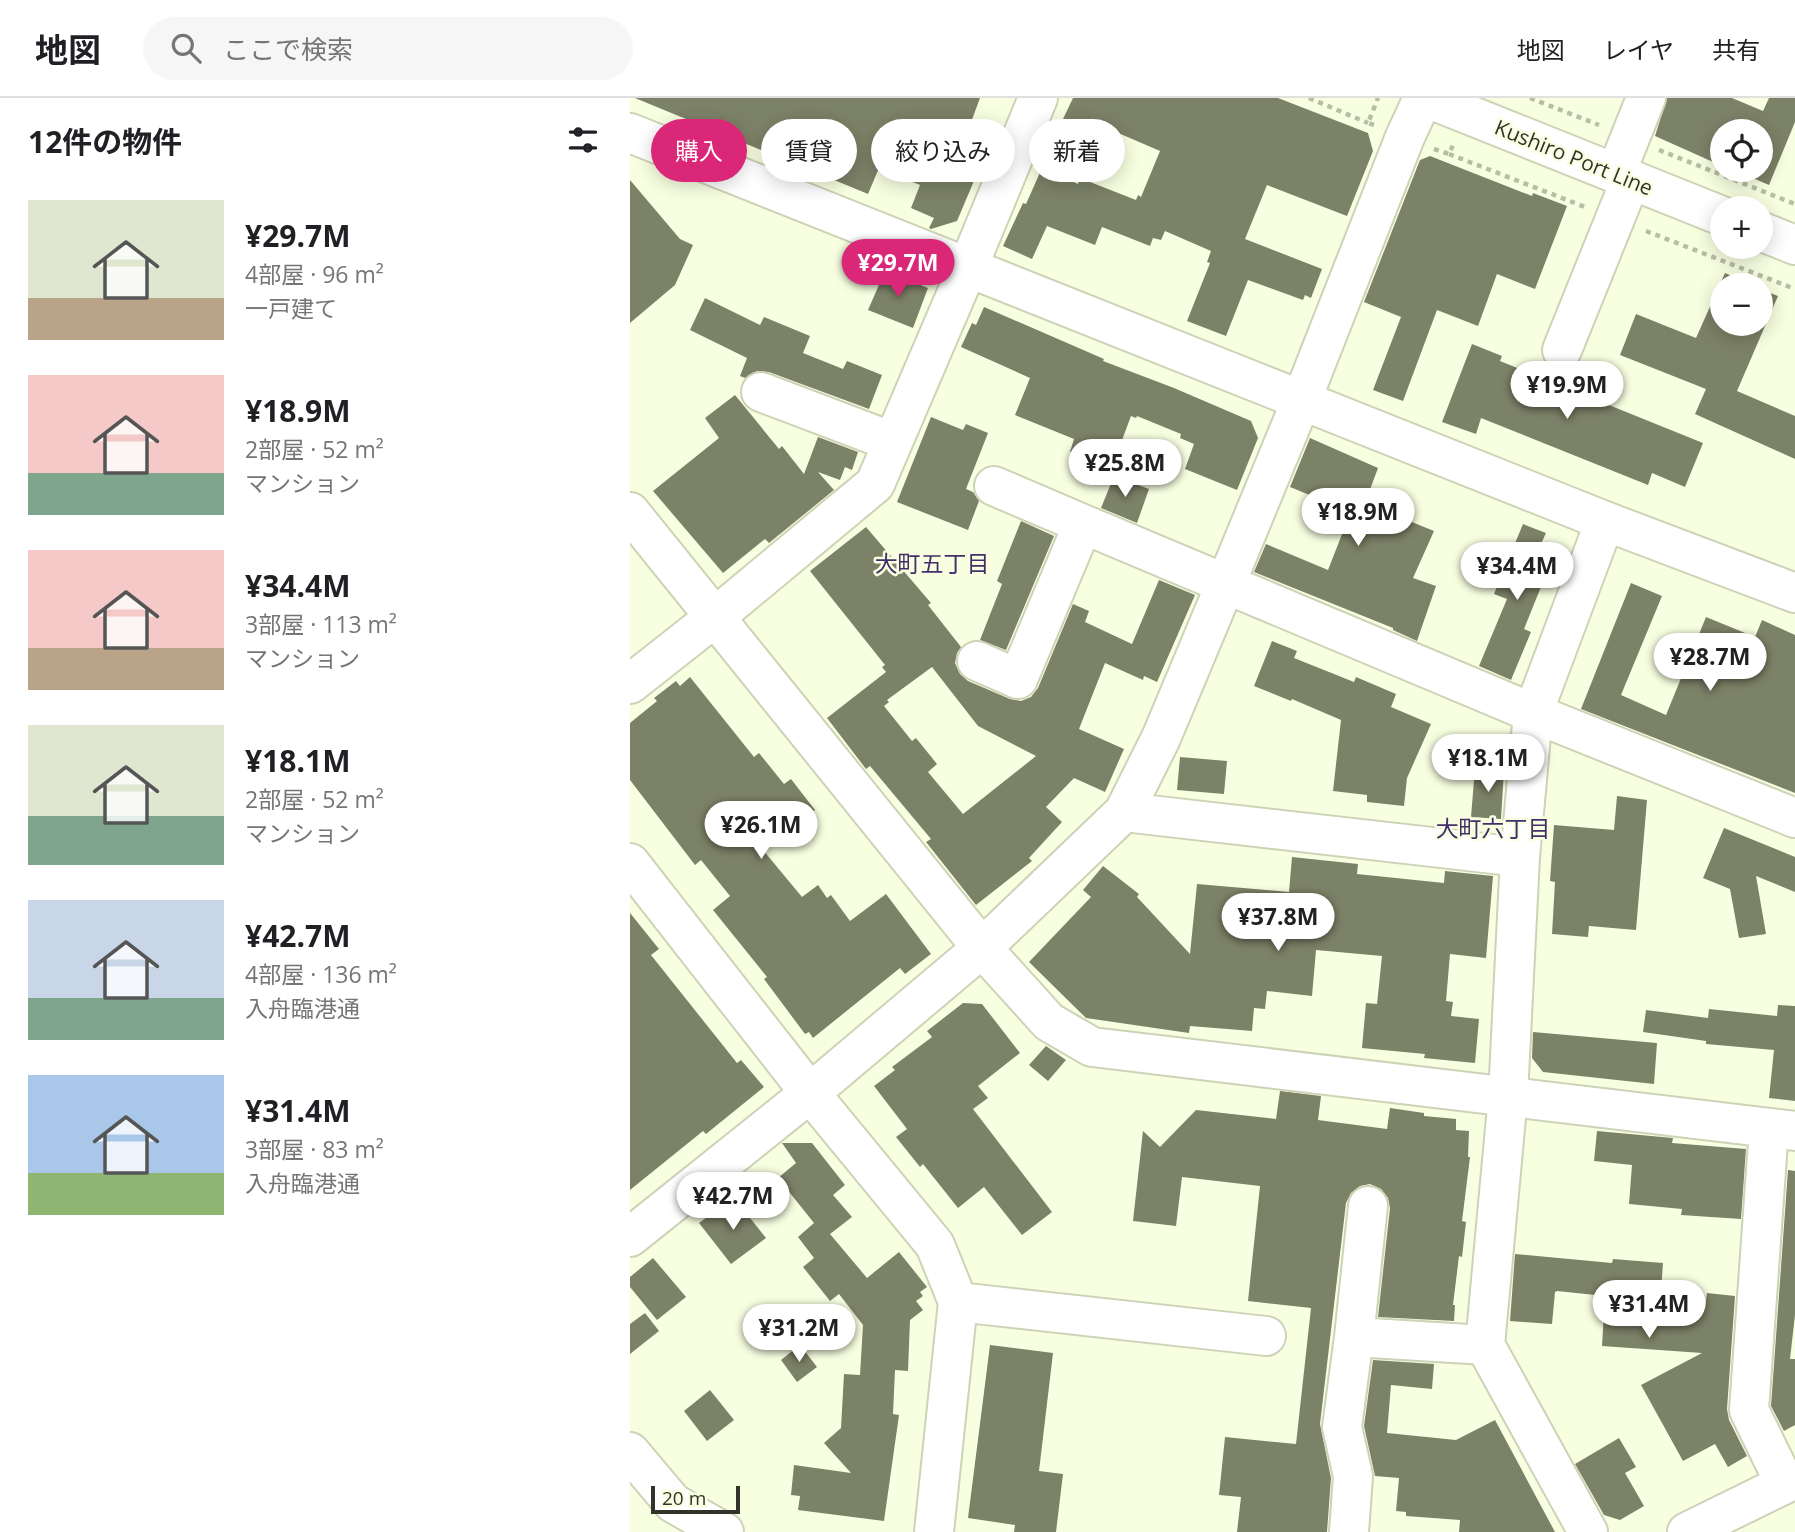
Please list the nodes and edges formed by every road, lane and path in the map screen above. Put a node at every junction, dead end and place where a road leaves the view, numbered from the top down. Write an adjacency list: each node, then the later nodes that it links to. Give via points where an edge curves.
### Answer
1 (1038, 98): 11 (street)
2 (1309, 98): 5 (path)
3 (1425, 98): 7 (street, Kushiro Port Line); 14 (street, via 1405,137)
4 (1646, 98): 7 (street)
5 (1368, 123)
6 (630, 133): 11 (street)
7 (1623, 176): 8 (street, Kushiro Port Line); 12 (street)
8 (1710, 211)
9 (1773, 236): 10 (street)
10 (1795, 245)
11 (968, 267): 14 (street); 15 (street)
12 (1562, 350)
13 (761, 391): 15 (street)
14 (1302, 399): 18 (street); 20 (street)
15 (893, 442): 22 (street, via 875,484)
16 (994, 486): 19 (street)
17 (630, 512): 22 (street)
18 (1605, 521): 21 (street); 25 (street)
19 (1083, 524): 20 (street); 23 (street, via 1018,679)
20 (1226, 583): 25 (street); 26 (street, via 1161,738)
21 (1795, 593)
22 (715, 617): 24 (street); 30 (street)
23 (977, 661)
24 (630, 684)
25 (1533, 713): 27 (street); 28 (street)
26 (1124, 812): 28 (street); 30 (street)
27 (1795, 818)
28 (1520, 857): 32 (street)
29 (630, 863): 31 (street)
30 (982, 948): 31 (street); 32 (street, via 1049,1022 1092,1047)
31 (810, 1093): 35 (street); 36 (street, via 935,1245)
32 (1508, 1096): 33 (street); 39 (street)
33 (1782, 1130): 41 (street, via 1749,1410)
34 (1368, 1206): 38 (street)
35 (630, 1237)
36 (958, 1301): 37 (street); 43 (street)
37 (1266, 1336)
38 (1354, 1337): 39 (street); 44 (street, via 1342,1427 1353,1476)
39 (1485, 1345): 45 (street)
40 (631, 1454): 42 (street, via 673,1503)
41 (1790, 1481): 46 (street)
42 (724, 1532)
43 (934, 1532)
44 (1349, 1532)
45 (1588, 1532)
46 (1687, 1532)

